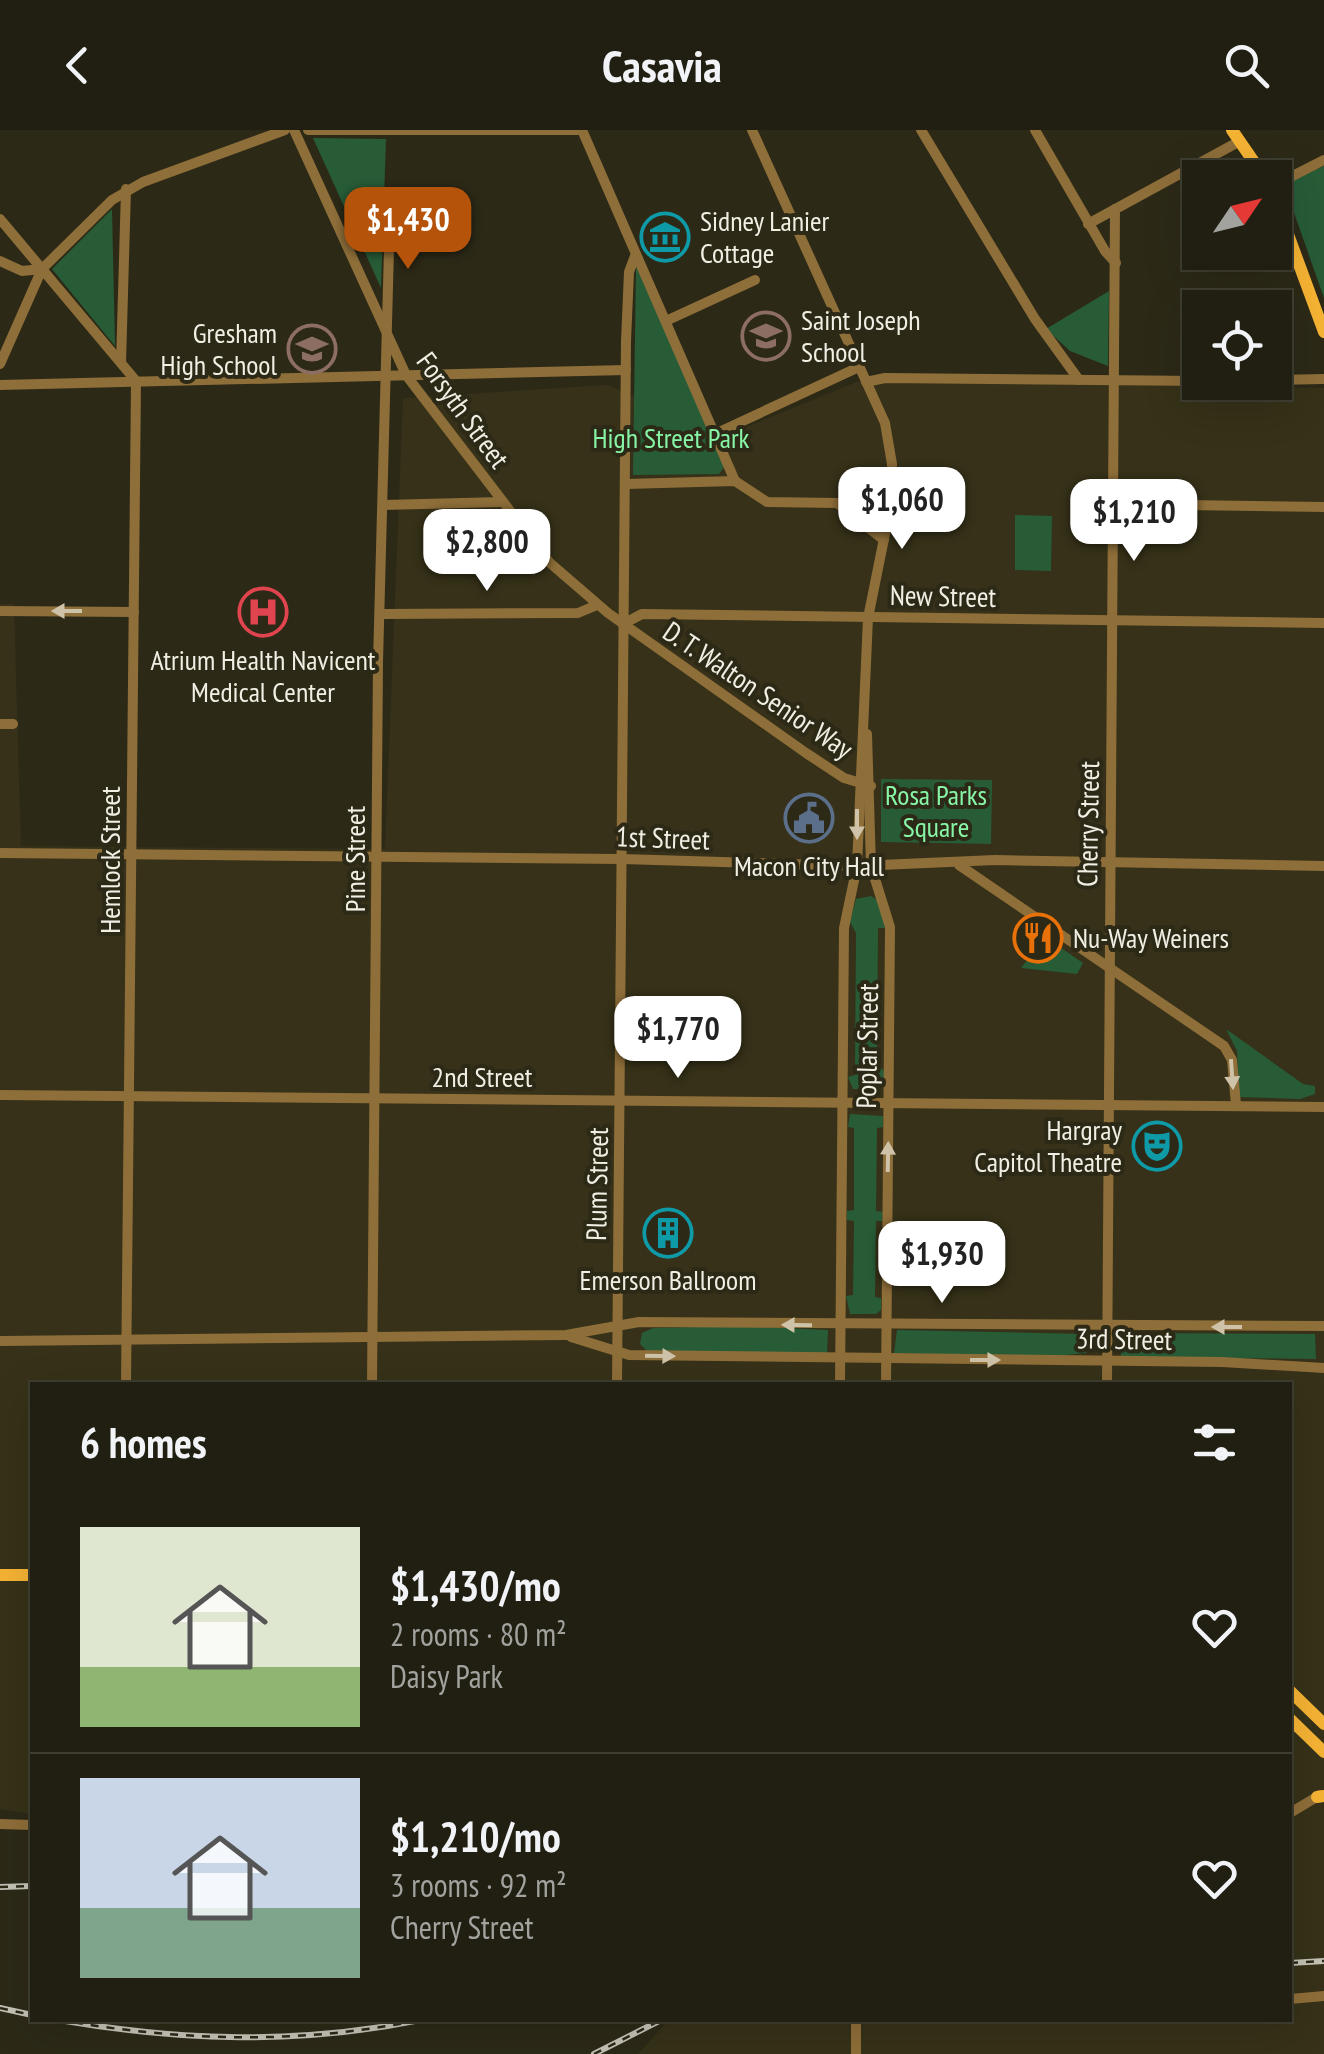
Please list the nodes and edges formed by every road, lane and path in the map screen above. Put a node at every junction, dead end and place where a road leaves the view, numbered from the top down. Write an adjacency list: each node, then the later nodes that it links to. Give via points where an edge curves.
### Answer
1 (285, 130): 13 (street)
2 (294, 130): 28 (street, Forsyth Street)
3 (308, 130): 8 (street)
4 (581, 130): 8 (street); 19 (street)
5 (752, 130): 31 (street, Poplar Street)
6 (921, 130): 35 (street)
7 (1034, 130): 17 (street)
8 (391, 131)
9 (1236, 136): 10 (main road); 15 (street)
10 (1253, 160)
11 (1324, 160): 12 (street)
12 (1292, 176)
13 (126, 189): 22 (street); 30 (street)
14 (390, 210): 28 (street, Pine Street)
15 (1114, 210): 17 (street); 21 (street, Cherry Street)
16 (0, 219): 22 (street)
17 (1088, 224): 21 (street)
18 (1292, 245): 24 (main road)
19 (634, 256): 26 (street); 32 (street, Plum Street)
20 (0, 261): 22 (street, via 22,271)
21 (1117, 264): 36 (street, Cherry Street)
22 (42, 270): 29 (street); 30 (street)
23 (755, 280): 26 (street)
24 (1312, 300): 25 (main road); 27 (main road)
25 (1324, 315)
26 (668, 320): 43 (street)
27 (1324, 332)
28 (387, 334): 33 (street, Pine Street); 34 (street, Forsyth Street)
29 (0, 364)
30 (122, 364): 39 (street)
31 (860, 366): 41 (street, Poplar Street); 43 (street)
32 (626, 370): 34 (street); 45 (street, Plum Street)
33 (385, 375): 34 (street); 39 (street); 48 (street, Pine Street)
34 (406, 375): 46 (street, Forsyth Street)
35 (1080, 380): 36 (street); 41 (street)
36 (1112, 380): 40 (street); 47 (street, Cherry Street)
37 (1292, 380): 38 (street)
38 (1324, 380)
39 (136, 381): 42 (street); 53 (street, Hemlock Street)
40 (1182, 381)
41 (866, 382): 50 (street, Poplar Street, via 886,423 892,481)
42 (0, 385)
43 (717, 433): 44 (street)
44 (735, 481): 45 (street); 50 (street, via 767,502 844,505)
45 (626, 484): 58 (street, Plum Street)
46 (502, 502): 48 (street); 51 (street, Forsyth Street, via 562,578)
47 (1116, 504): 49 (street); 56 (street, Cherry Street)
48 (384, 505): 54 (street, Pine Street)
49 (1324, 507)
50 (884, 540): 55 (street, Poplar Street)
51 (597, 605): 54 (street, via 578,613); 58 (street, Forsyth Street)
52 (0, 611): 53 (street, one-way to 52)
53 (134, 612): 65 (street, Hemlock Street)
54 (382, 614): 66 (street, Pine Street)
55 (868, 618): 56 (street, New Street); 58 (street, New Street, via 642,614); 59 (street, Poplar Street)
56 (1114, 621): 57 (street, New Street); 68 (street, Cherry Street)
57 (1324, 623)
58 (624, 624): 62 (street, D. T. Walton Senior Way); 67 (street, Plum Street)
59 (865, 710): 62 (street, Poplar Street); 63 (street, Poplar Street)
60 (0, 724): 61 (street)
61 (13, 724)
62 (857, 783): 63 (street, D. T. Walton Senior Way); 70 (street, Poplar Street, one-way to 70)
63 (871, 786): 71 (street, Poplar Street)
64 (0, 854): 65 (street, 1st Street)
65 (133, 854): 66 (street, 1st Street); 75 (street, Hemlock Street)
66 (377, 857): 67 (street, 1st Street); 76 (street, Pine Street)
67 (622, 859): 70 (street, 1st Street); 77 (street, Plum Street)
68 (1110, 863): 69 (street, 1st Street); 72 (street, 1st Street); 73 (street, Cherry Street)
69 (958, 864): 71 (street, 1st Street); 73 (street)
70 (857, 866): 71 (street, 1st Street); 78 (street, Poplar Street, via 844,928)
71 (872, 866): 79 (street, Poplar Street, via 890,927)
72 (1324, 866)
73 (1110, 968): 80 (street, Cherry Street); 81 (street, one-way to 81, via 1224,1046 1232,1060)
74 (0, 1095): 75 (street, 2nd Street)
75 (129, 1097): 76 (street, 2nd Street); 90 (street, Hemlock Street)
76 (375, 1099): 77 (street, 2nd Street); 89 (street, Pine Street)
77 (621, 1101): 78 (street, 2nd Street); 84 (street, Plum Street)
78 (842, 1101): 79 (street, 2nd Street); 85 (street, Poplar Street)
79 (888, 1101): 80 (street, 2nd Street); 83 (street, Poplar Street, one-way to 79)
80 (1107, 1105): 81 (street, 2nd Street); 86 (street, Cherry Street)
81 (1236, 1105): 82 (street, 2nd Street)
82 (1324, 1107)
83 (885, 1324): 85 (street, 3rd Street); 86 (street, 3rd Street); 94 (street, Poplar Street)
84 (618, 1325): 85 (street, 3rd Street, one-way to 84); 88 (street, 3rd Street); 92 (street, Plum Street)
85 (842, 1325): 93 (street, Poplar Street)
86 (1107, 1325): 87 (street, 3rd Street, one-way to 86); 95 (street, Cherry Street)
87 (1324, 1326)
88 (566, 1336): 89 (street, 3rd Street); 92 (street, 3rd Street)
89 (372, 1339): 90 (street, 3rd Street); 98 (street, Pine Street)
90 (127, 1340): 91 (street, 3rd Street); 97 (street, Hemlock Street)
91 (0, 1341)
92 (618, 1351): 93 (street, 3rd Street, one-way to 93); 99 (street, Plum Street)
93 (842, 1359): 94 (street, 3rd Street); 100 (street, Poplar Street)
94 (885, 1359): 95 (street, 3rd Street, one-way to 95); 101 (street, Poplar Street)
95 (1107, 1362): 96 (street, 3rd Street); 102 (street, Cherry Street)
96 (1324, 1368)
97 (126, 1382)
98 (372, 1382)
99 (617, 1382)
100 (840, 1382)
101 (886, 1382)
102 (1107, 1382)
103 (0, 1575): 104 (main road)
104 (30, 1575)
105 (1292, 1692): 107 (main road)
106 (1292, 1720): 108 (main road)
107 (1323, 1723)
108 (1324, 1752)
109 (1322, 1795): 111 (street)
110 (0, 1811): 112 (street)
111 (1292, 1812)
112 (2, 1825): 113 (street)
113 (30, 1825)
114 (1324, 1996): 115 (street)
115 (1292, 1999)
116 (856, 2022): 117 (street)
117 (856, 2054)

